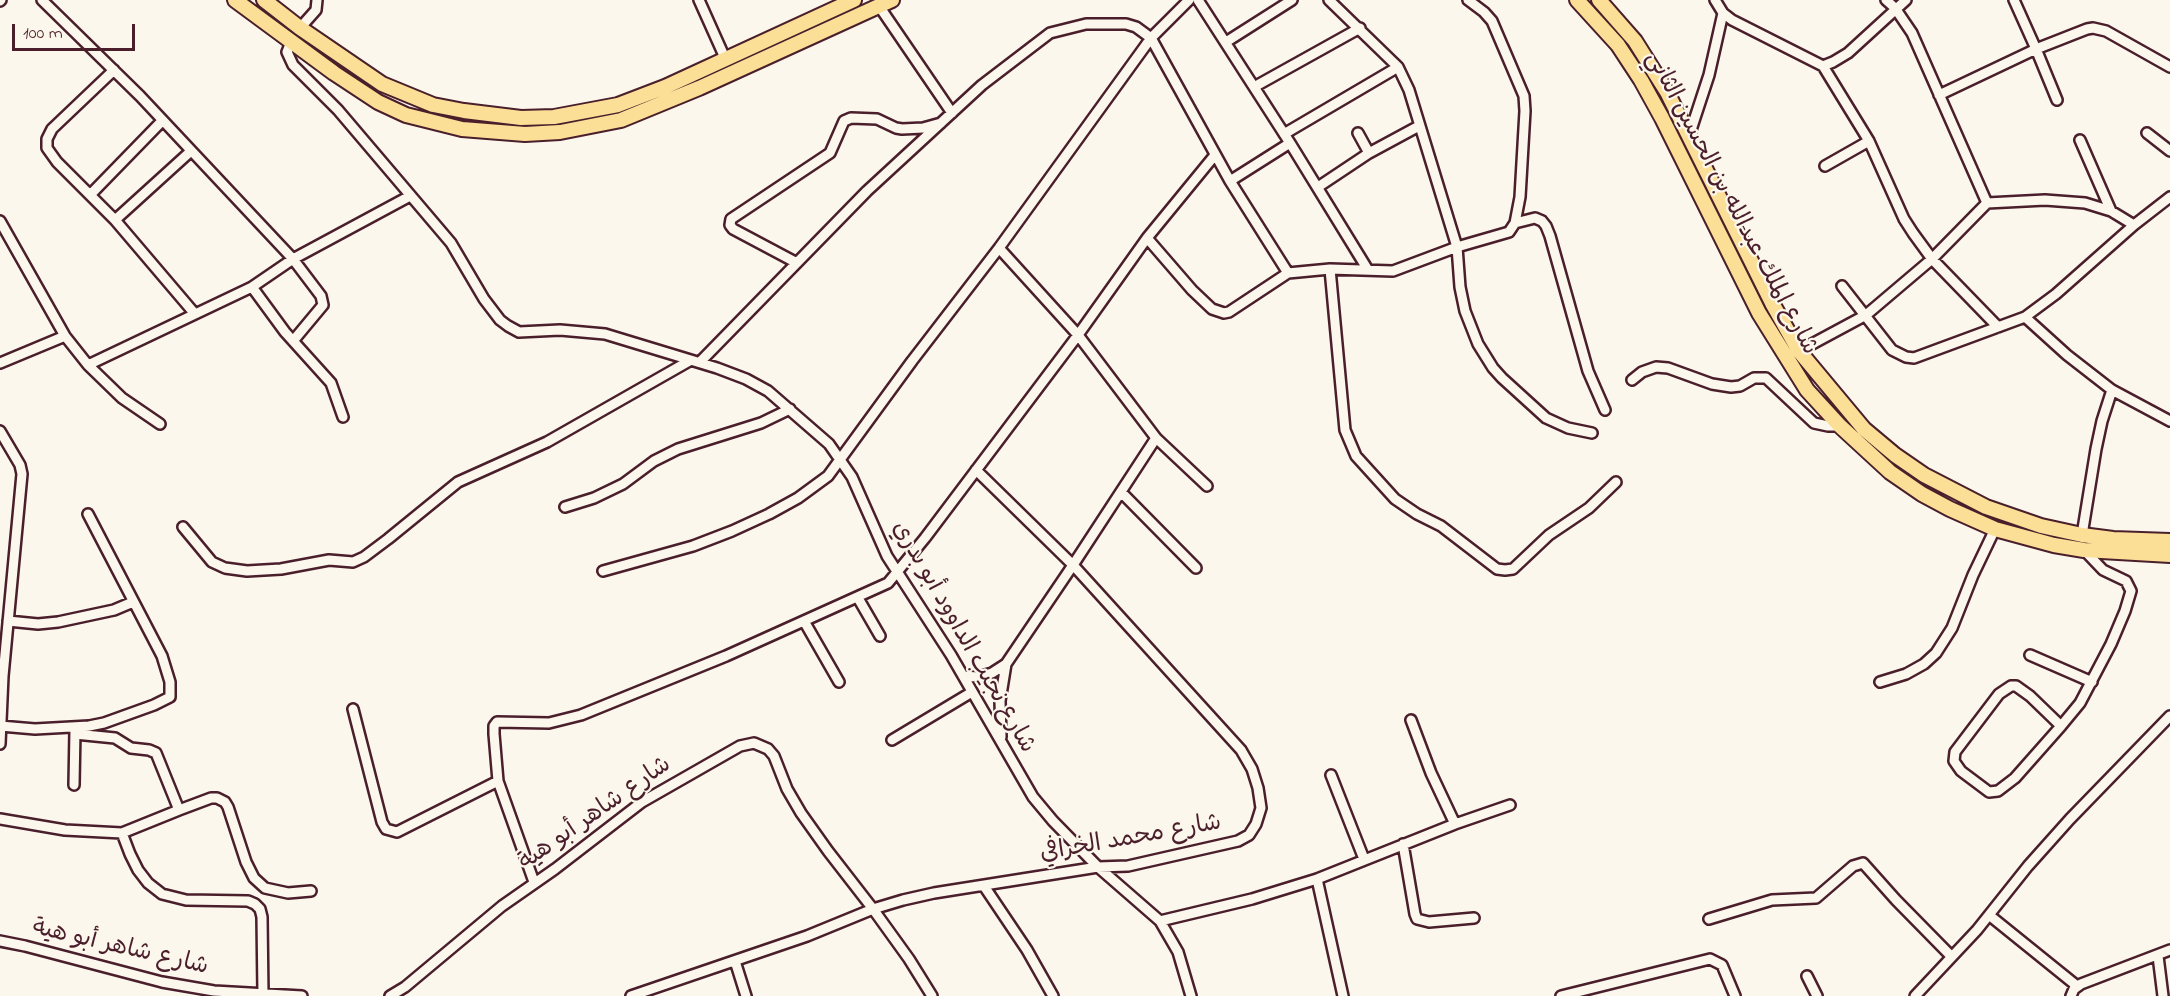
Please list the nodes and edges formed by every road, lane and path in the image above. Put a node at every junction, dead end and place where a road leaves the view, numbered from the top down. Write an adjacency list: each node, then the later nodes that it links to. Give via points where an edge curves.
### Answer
1 (42, 0): 31 (street)
2 (235, 0): 24 (highway)
3 (264, 0): 21 (highway)
4 (317, 0): 21 (street, via 316,10)
5 (699, 0): 27 (street)
6 (854, 0): 27 (highway)
7 (1189, 0): 23 (street)
8 (1198, 0): 25 (street)
9 (1292, 0): 25 (street)
10 (1329, 0): 22 (street)
11 (1468, 0): 60 (street, via 1492,21 1524,96 1520,197)
12 (1577, 0): 91 (highway, شارع الملك عبدالله بن الحسين الثاني, via 1618,45 1641,80 1759,313 1807,390)
13 (1599, 0): 42 (highway, شارع الملك عبدالله بن الحسين الثاني, via 1645,56)
14 (1715, 0): 20 (street)
15 (1886, 0): 19 (street)
16 (1906, 0): 19 (street)
17 (2014, 0): 26 (street)
18 (885, 3): 24 (highway, via 640,113 560,132 525,134 462,129 406,115 378,102); 35 (street)
19 (1895, 8): 28 (street, via 1848,53); 33 (street, via 1912,33)
20 (1723, 13): 28 (street); 42 (street, via 1709,75)
21 (300, 28): 27 (highway, via 382,84 408,96 433,105 521,118 554,117 618,105)
22 (1360, 28): 29 (street); 32 (street)
23 (1151, 38): 35 (street, via 1126,24 1086,24 1050,33); 49 (street); 63 (street)
24 (291, 42): 54 (street, شارع نجيب الداوود أبو بدري, via 287,52 293,65 338,110)
25 (1226, 42): 32 (street)
26 (2036, 49): 30 (street, via 2087,29 2099,29); 33 (street); 34 (street)
27 (725, 58)
28 (1823, 66): 44 (street)
29 (1398, 67): 38 (street); 41 (street)
30 (2170, 67)
31 (114, 70): 36 (street); 53 (street, via 52,129 47,139 51,155)
32 (1254, 87): 41 (street)
33 (1939, 95): 56 (street)
34 (2057, 100)
35 (952, 113): 37 (street)
36 (162, 121): 46 (street); 53 (street)
37 (943, 122): 67 (street, via 867,190); 67 (street, via 902,129 877,119 844,121 830,153 731,219 733,229)
38 (1419, 126): 48 (street); 64 (street)
39 (1358, 133): 48 (street)
40 (2147, 133): 47 (street)
41 (1284, 134): 45 (street)
42 (1689, 136): 80 (highway, شارع الملك عبدالله بن الحسين الثاني)
43 (2080, 140): 57 (street)
44 (1869, 141): 50 (street); 66 (street, via 1904,219)
45 (1290, 143): 51 (street); 52 (street)
46 (191, 151): 58 (street); 65 (street)
47 (2170, 151)
48 (1369, 153): 52 (street)
49 (1215, 155): 51 (street); 62 (street)
50 (1825, 166)
51 (1230, 181): 70 (street)
52 (1318, 187): 69 (street)
53 (90, 195): 58 (street)
54 (410, 196): 65 (street); 81 (street, شارع نجيب الداوود أبو بدري, via 452,243 484,298 508,326 519,332 605,334)
55 (2170, 197): 61 (street)
56 (1987, 203): 57 (street, via 2064,200); 66 (street)
57 (2111, 211): 61 (street)
58 (115, 220): 73 (street)
59 (0, 221): 78 (street)
60 (1515, 223): 64 (street, via 1504,234); 87 (street, via 1539,218 1546,226 1588,371)
61 (2134, 225): 75 (street, via 2049,301)
62 (1146, 238): 70 (street, via 1187,286 1218,312 1229,312); 77 (street)
63 (999, 248): 77 (street); 95 (street)
64 (1457, 248): 69 (street, via 1402,269); 93 (street, via 1465,311 1493,368 1546,418)
65 (293, 259): 72 (street); 79 (street, via 321,296 323,305)
66 (1932, 259): 74 (street); 76 (street)
67 (797, 262): 81 (street)
68 (1330, 269): 69 (street); 70 (street); 97 (street, via 1345,430 1356,456 1395,499 1441,526 1497,569 1505,570 1513,569)
69 (1368, 270)
70 (1288, 273)
71 (1842, 286): 74 (street)
72 (252, 287): 73 (street); 79 (street)
73 (195, 314): 83 (street)
74 (1866, 315): 76 (street, via 1892,350 1914,358); 80 (street)
75 (2025, 316): 76 (street); 85 (street)
76 (1998, 327)
77 (1078, 335): 94 (street); 96 (street)
78 (65, 336): 82 (street); 83 (street)
79 (293, 341): 88 (street, via 331,383)
80 (1799, 351): 104 (highway, شارع الملك عبدالله بن الحسين الثاني, via 1864,429 1924,475 1986,507)
81 (695, 361): 86 (street, شارع نجيب الداوود أبو بدري, via 759,386); 102 (street, via 547,441 458,482 353,562 329,560 247,571 225,568 212,562)
82 (0, 363)
83 (88, 365): 90 (street, via 122,398)
84 (1632, 380): 91 (street, via 1656,367 1731,387 1766,378 1814,423)
85 (2112, 390): 89 (street); 104 (street, via 2096,448)
86 (790, 409): 95 (street, شارع نجيب الداوود أبو بدري); 100 (street, via 761,423 665,455 623,484)
87 (1605, 410)
88 (343, 417)
89 (2168, 417)
90 (160, 424)
91 (1840, 426): 103 (highway, شارع الملك عبدالله بن الحسين الثاني, via 1890,472 1922,494)
92 (0, 431): 114 (street, via 22,474)
93 (1592, 433)
94 (1156, 438): 98 (street); 99 (street)
95 (841, 459): 110 (street, via 821,483 769,514 693,546); 111 (street, شارع نجيب الداوود أبو بدري)
96 (976, 470): 108 (street, شارع محمد الخرافي); 111 (street)
97 (1616, 482)
98 (1208, 486)
99 (1121, 492): 108 (street); 109 (street)
100 (565, 507)
101 (88, 514): 113 (street)
102 (183, 527)
103 (1995, 529): 106 (highway, شارع الملك عبدالله بن الحسين الثاني); 121 (street, via 1952,628 1936,653 1906,674)
104 (2082, 535): 105 (highway, شارع الملك عبدالله بن الحسين الثاني)
105 (2170, 541)
106 (2084, 550): 107 (highway, شارع الملك عبدالله بن الحسين الثاني); 122 (street, via 2103,570 2126,582 2131,591)
107 (2170, 555)
108 (1073, 565): 118 (street); 143 (street, شارع محمد الخرافي, via 1241,750 1252,769 1261,808 1249,836 1238,841 1128,866)
109 (1196, 568)
110 (603, 572)
111 (897, 573): 112 (street, via 888,583); 119 (street, شارع نجيب الداوود أبو بدري)
112 (858, 598): 115 (street); 116 (street)
113 (133, 602): 114 (street, via 58,622); 129 (street, via 162,656 170,697)
114 (8, 621): 127 (street)
115 (804, 621): 120 (street); 134 (street, via 573,718 549,723 497,722 494,734)
116 (880, 636)
117 (2030, 655): 122 (street)
118 (1006, 664): 119 (street, via 978,677); 131 (street, via 1000,701)
119 (963, 676): 123 (street, شارع نجيب الداوود أبو بدري)
120 (839, 682)
121 (1880, 682)
122 (2092, 682): 128 (street)
123 (972, 692): 130 (street); 131 (street, شارع نجيب الداوود أبو بدري)
124 (353, 709): 134 (street, via 382,822 390,831 400,830)
125 (2170, 716): 149 (street, via 2070,819)
126 (1410, 720): 139 (street)
127 (0, 726): 129 (street); 132 (street)
128 (2061, 726): 128 (street, via 2030,696 2011,686 1999,694 1955,752 1954,761 1961,771 1993,793 2015,778)
129 (75, 731): 135 (street); 137 (street, via 120,739 132,748 156,753)
130 (892, 740)
131 (1002, 741): 143 (street, شارع نجيب الداوود أبو بدري, via 1033,797)
132 (0, 744)
133 (1331, 775): 142 (street)
134 (498, 781): 145 (street)
135 (74, 785)
136 (1510, 805): 139 (street)
137 (179, 810): 140 (street); 147 (street, via 211,798 221,800 228,807 254,878 264,888 288,893)
138 (0, 819): 140 (street, via 65,830)
139 (1455, 824): 141 (street)
140 (123, 833): 161 (street, via 138,870 162,894 186,900 248,901 260,909)
141 (1403, 844): 142 (street); 150 (street, via 1417,919 1429,922)
142 (1364, 860): 144 (street)
143 (1098, 867): 146 (street, شارع محمد الخرافي); 152 (street, شارع نجيب الداوود أبو بدري)
144 (1317, 879): 152 (street); 169 (street)
145 (534, 882): 148 (street, شارع شاهر أبو هية, via 642,802 740,746 754,742 774,756 801,813); 163 (street, شارع شاهر أبو هية)
146 (984, 886): 148 (street, شارع محمد الخرافي, via 934,893); 167 (street)
147 (311, 891)
148 (873, 909): 157 (street, شارع محمد الخرافي); 166 (street)
149 (1989, 915): 155 (street); 159 (street)
150 (1474, 918)
151 (1709, 919): 155 (street, via 1772,900 1816,898 1853,866 1863,863)
152 (1160, 921): 168 (street, شارع نجيب الداوود أبو بدري, via 1178,952)
153 (0, 941): 160 (street, شارع شاهر أبو هية)
154 (2170, 950): 156 (street)
155 (1952, 956): 173 (street)
156 (2158, 956): 159 (street); 175 (street)
157 (735, 961): 164 (street, شارع محمد الخرافي); 165 (street)
158 (1807, 976): 172 (street)
159 (2077, 986): 174 (street)
160 (214, 994): 161 (street, شارع شاهر أبو هية)
161 (263, 995): 162 (street, شارع شاهر أبو هية)
162 (302, 996)
163 (390, 996)
164 (632, 996)
165 (746, 996)
166 (932, 996)
167 (1053, 996)
168 (1191, 996)
169 (1343, 996)
170 (1561, 996): 171 (street, via 1710,959 1722,965)
171 (1735, 996)
172 (1817, 996)
173 (1915, 996)
174 (2071, 996)
175 (2163, 996)

